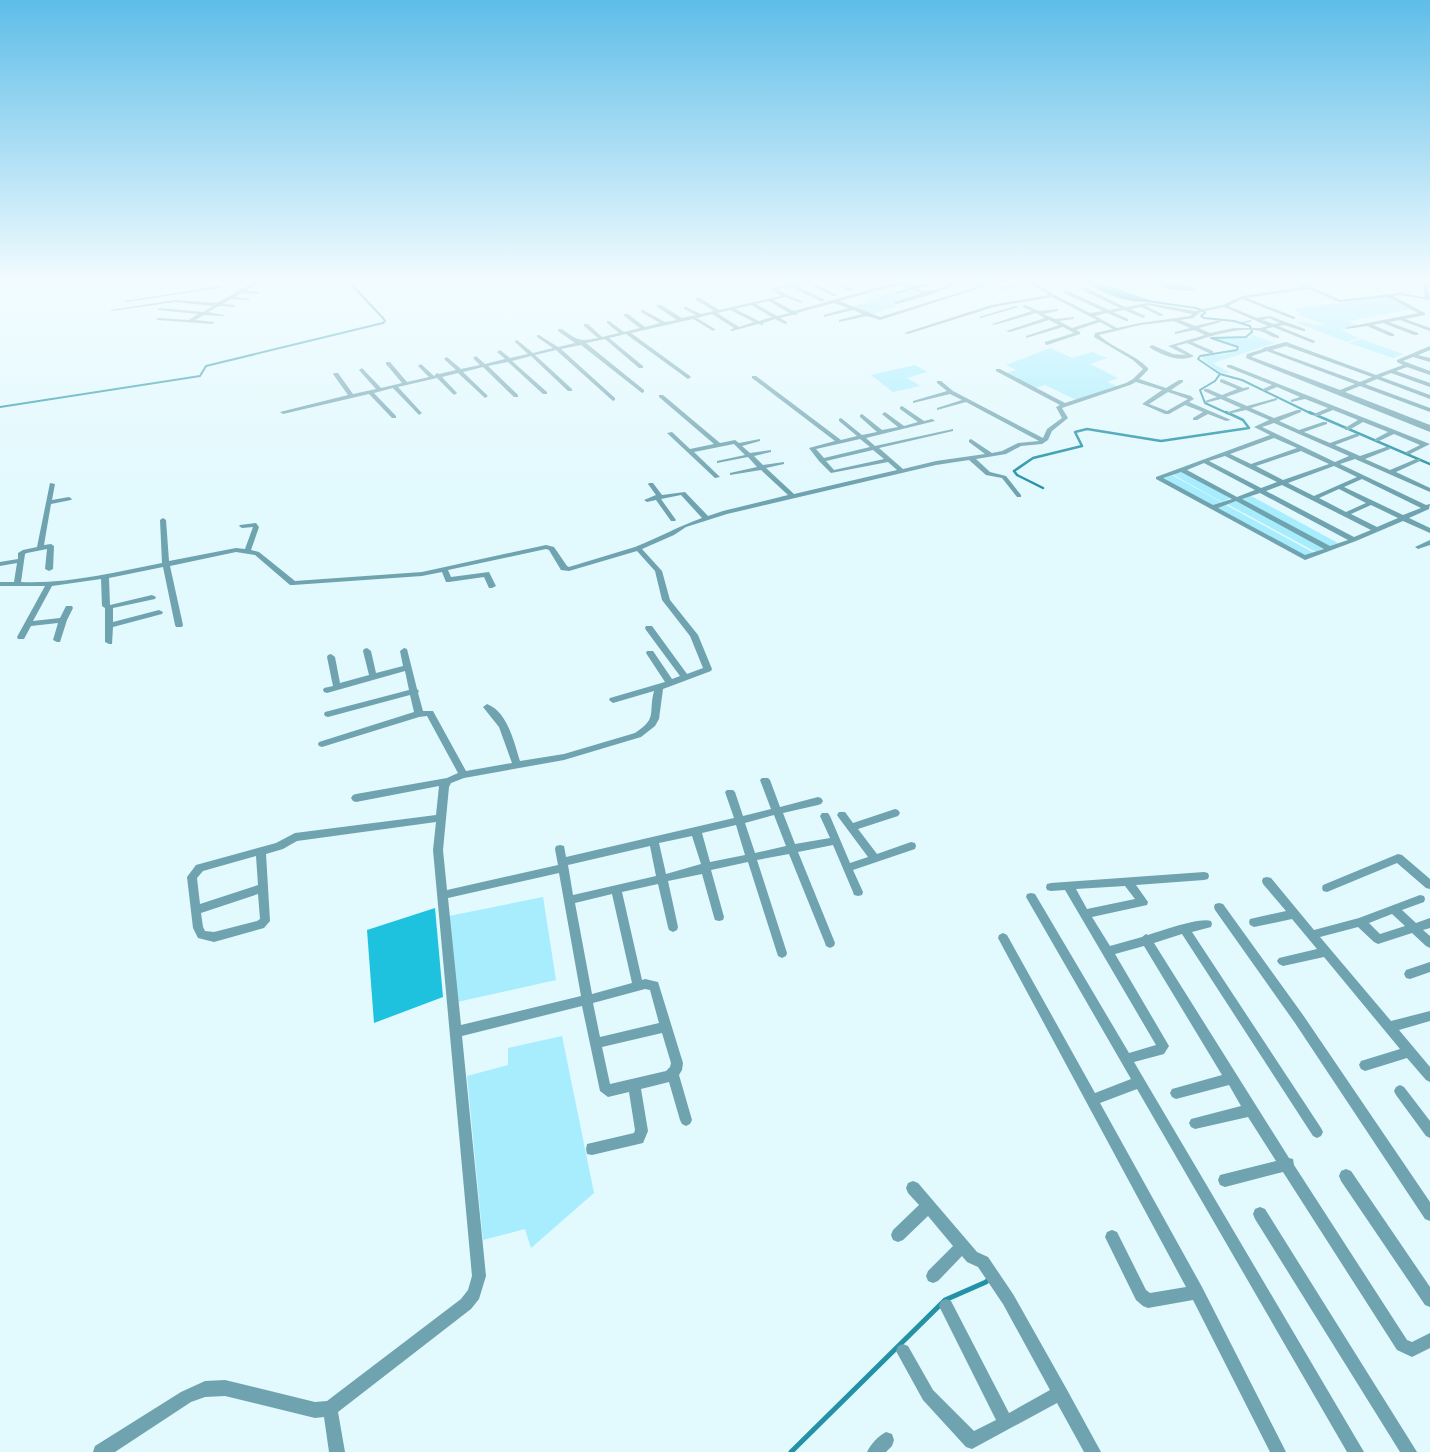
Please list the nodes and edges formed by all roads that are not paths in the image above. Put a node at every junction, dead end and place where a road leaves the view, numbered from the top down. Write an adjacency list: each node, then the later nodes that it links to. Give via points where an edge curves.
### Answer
1 (528, 350): 17 (street)
2 (548, 350): 17 (street)
3 (558, 350): 68 (street)
4 (589, 350): 55 (street)
5 (619, 350): 28 (street)
6 (650, 350): 37 (street)
7 (1122, 350): 41 (street, via 1146,368)
8 (1158, 350): 9 (street, via 1179,359 1191,356)
9 (1179, 350)
10 (1206, 350): 16 (street)
11 (1263, 350): 60 (street, via 1249,355 1249,358)
12 (1267, 350): 46 (street)
13 (1301, 350): 40 (street)
14 (1426, 350): 18 (street)
15 (500, 352): 20 (street)
16 (1211, 352)
17 (532, 353): 20 (street); 51 (street)
18 (1413, 355): 22 (street); 25 (street, via 1399,361)
19 (476, 358): 24 (street)
20 (508, 358): 24 (street); 59 (street)
21 (447, 360): 30 (street)
22 (1430, 360)
23 (388, 363): 45 (street)
24 (484, 364): 30 (street); 63 (street)
25 (1407, 365): 32 (street); 33 (street)
26 (421, 366): 36 (street)
27 (1229, 366): 35 (street)
28 (641, 367)
29 (362, 370): 50 (street)
30 (459, 370): 36 (street); 62 (street)
31 (998, 370): 75 (street)
32 (1393, 372): 40 (street); 48 (street)
33 (1430, 373)
34 (336, 374): 61 (street)
35 (1252, 375): 39 (street); 47 (street)
36 (434, 376): 45 (street); 57 (street)
37 (688, 377)
38 (754, 378): 114 (street)
39 (1243, 378)
40 (1376, 378): 46 (street); 67 (street)
41 (1135, 380): 56 (street); 75 (street)
42 (1222, 381): 65 (street, via 1244,388)
43 (938, 382): 58 (street)
44 (1181, 382): 56 (street)
45 (405, 383): 49 (street)
46 (1360, 384): 60 (street); 80 (street)
47 (1277, 385): 53 (street); 66 (street)
48 (1430, 385)
49 (394, 386): 50 (street); 84 (street)
50 (379, 389): 54 (street)
51 (570, 390)
52 (1206, 390): 65 (street)
53 (1265, 390)
54 (370, 391): 61 (street); 89 (street)
55 (642, 391)
56 (1168, 391): 72 (street, via 1191,399); 72 (street, via 1145,405 1166,413)
57 (454, 392)
58 (951, 392): 70 (street); 71 (street)
59 (546, 393)
60 (1338, 393): 98 (street); 102 (street)
61 (351, 396): 82 (street)
62 (485, 396)
63 (516, 396)
64 (661, 396): 118 (street)
65 (1222, 397): 73 (street); 76 (street)
66 (1304, 397): 74 (street); 78 (street)
67 (1430, 397)
68 (613, 399)
69 (1275, 399): 76 (street)
70 (967, 400): 79 (street); 113 (street)
71 (915, 402)
72 (1186, 402): 83 (street)
73 (1207, 402)
74 (1292, 402)
75 (1064, 405): 113 (street, via 1059,408 1065,418 1049,430)
76 (1247, 407): 85 (street); 90 (street)
77 (902, 408): 96 (street)
78 (1332, 408): 87 (street); 94 (street)
79 (939, 409)
80 (1430, 410)
81 (1299, 411): 90 (street)
82 (283, 412)
83 (1206, 412): 92 (street); 93 (street)
84 (418, 413)
85 (1230, 413)
86 (884, 414): 99 (street)
87 (1316, 415)
88 (862, 416): 105 (street)
89 (394, 417)
90 (1274, 419): 103 (street); 108 (street, via 1256,426)
91 (841, 420): 109 (street)
92 (1195, 420)
93 (1228, 420)
94 (1363, 420): 100 (street); 106 (street)
95 (932, 421): 96 (street)
96 (922, 423): 99 (street)
97 (1325, 424): 103 (street)
98 (1430, 427)
99 (903, 428): 105 (street)
100 (1347, 429)
101 (951, 430): 119 (street)
102 (1430, 430)
103 (1302, 431): 117 (street)
104 (670, 432): 122 (street)
105 (882, 432): 109 (street)
106 (1394, 432): 111 (street); 115 (street)
107 (1357, 435): 117 (street)
108 (1272, 436): 121 (street); 125 (street)
109 (861, 437): 114 (street); 119 (street)
110 (758, 440): 116 (street)
111 (1377, 440)
112 (971, 441): 127 (street)
113 (1044, 441): 127 (street, via 1020,444 1010,451)
114 (840, 442): 130 (street, via 812,448)
115 (1428, 444): 124 (street)
116 (738, 445): 118 (street, via 735,442); 126 (street)
117 (1331, 445): 128 (street)
118 (718, 446): 122 (street)
119 (874, 448): 130 (street); 131 (street)
120 (1388, 448): 128 (street)
121 (1300, 449): 136 (street); 137 (street)
122 (689, 451): 143 (street)
123 (769, 451): 126 (street)
124 (1408, 453)
125 (1226, 454): 133 (street); 137 (street)
126 (749, 455): 134 (street); 138 (street)
127 (991, 455): 129 (street)
128 (1358, 457): 136 (street); 141 (street)
129 (971, 458): 140 (street); 151 (street, via 988,474 1004,477)
130 (821, 460): 131 (street, via 837,472)
131 (889, 460): 140 (street)
132 (1418, 460): 141 (street)
133 (1204, 461): 139 (street); 150 (street)
134 (719, 462)
135 (782, 463): 138 (street)
136 (1332, 464): 144 (street); 145 (street)
137 (1251, 466): 145 (street)
138 (763, 468): 142 (street); 153 (street)
139 (1182, 469): 156 (street); 160 (street, via 1158,478)
140 (902, 471): 153 (street)
141 (1391, 472): 149 (street)
142 (732, 474)
143 (717, 477)
144 (1362, 478): 148 (street); 161 (street)
145 (1281, 481): 150 (street); 154 (street)
146 (52, 484): 158 (street)
147 (651, 484): 152 (street)
148 (1339, 487): 154 (street); 159 (street)
149 (1428, 488)
150 (1258, 490): 156 (street); 170 (street)
151 (1019, 496)
152 (659, 497): 157 (street); 163 (street, via 683,493); 166 (street)
153 (793, 497): 163 (street)
154 (1314, 498): 162 (street)
155 (69, 499): 158 (street)
156 (1236, 499): 160 (street); 175 (street)
157 (647, 500)
158 (49, 503): 173 (street)
159 (1371, 503): 162 (street); 164 (street)
160 (1212, 508): 175 (street, via 1305,558)
161 (1429, 508): 164 (street)
162 (1346, 514): 168 (street)
163 (706, 518): 174 (street)
164 (1404, 518): 168 (street); 169 (street)
165 (163, 520): 178 (street)
166 (673, 520)
167 (242, 526): 176 (street, via 254,524 256,527)
168 (1377, 530): 170 (street)
169 (1430, 531)
170 (1354, 540): 175 (street)
171 (1430, 542): 172 (street)
172 (1418, 547)
173 (40, 548): 177 (street, via 22,553); 180 (street, via 51,546)
174 (638, 548): 181 (street, via 569,569 564,568 552,548 546,546); 205 (street, via 658,571 666,600 694,635 708,668)
175 (1330, 548)
176 (248, 550): 178 (street); 181 (street, via 262,556 280,575 293,583 408,575)
177 (21, 560): 179 (street); 184 (street)
178 (166, 563): 182 (street); 193 (street)
179 (0, 564)
180 (49, 569)
181 (444, 569): 186 (street, via 449,580 486,574)
182 (105, 577): 185 (street); 188 (street, via 106,606)
183 (0, 584): 184 (street)
184 (17, 585): 185 (street)
185 (49, 585): 192 (street)
186 (492, 586)
187 (152, 597): 188 (street)
188 (109, 607): 194 (street)
189 (69, 608): 191 (street)
190 (159, 612): 194 (street)
191 (63, 620): 192 (street); 197 (street)
192 (28, 624): 196 (street)
193 (179, 625)
194 (109, 626): 198 (street)
195 (649, 628): 205 (street)
196 (21, 637)
197 (57, 640)
198 (109, 642)
199 (404, 650): 203 (street)
200 (367, 651): 204 (street)
201 (650, 653): 206 (street)
202 (331, 657): 207 (street)
203 (408, 667): 204 (street); 209 (street)
204 (373, 677): 207 (street)
205 (684, 677): 206 (street)
206 (664, 684): 210 (street); 215 (street, via 655,720 647,729 593,750)
207 (337, 687): 208 (street)
208 (327, 690)
209 (415, 691): 212 (street); 213 (street)
210 (613, 700)
211 (487, 707): 215 (street, via 505,726)
212 (328, 714)
213 (419, 714): 214 (street); 216 (street, via 425,712 434,716)
214 (322, 744)
215 (517, 765): 216 (street)
216 (463, 775): 218 (street)
217 (765, 780): 222 (street)
218 (448, 781): 220 (street); 226 (street, via 444,786)
219 (730, 792): 227 (street)
220 (356, 798)
221 (818, 801): 222 (street)
222 (777, 811): 227 (street); 234 (street)
223 (895, 812): 228 (street)
224 (842, 815): 228 (street)
225 (825, 816): 230 (street)
226 (440, 818): 235 (street, via 295,837); 252 (street, via 438,850)
227 (738, 820): 229 (street); 236 (street)
228 (851, 827): 237 (street)
229 (696, 830): 231 (street); 239 (street)
230 (835, 841): 234 (street); 240 (street)
231 (654, 842): 238 (street); 242 (street)
232 (911, 846): 237 (street)
233 (560, 849): 238 (street)
234 (792, 849): 236 (street); 272 (street)
235 (261, 850): 248 (street); 258 (street, via 195,871 192,877)
236 (750, 858): 239 (street); 276 (street)
237 (874, 858): 240 (street)
238 (563, 865): 252 (street); 255 (street)
239 (705, 867): 242 (street); 261 (street)
240 (847, 868): 251 (street)
241 (1204, 876): 244 (street)
242 (662, 880): 250 (street); 266 (street)
243 (1267, 881): 260 (street)
244 (1128, 882): 246 (street); 259 (street, via 1143,902)
245 (1430, 885): 249 (street, via 1398,858)
246 (1068, 886): 247 (street); 259 (street)
247 (1051, 887)
248 (263, 888): 258 (street); 258 (street, via 265,921 260,925 208,938 198,928)
249 (1327, 888)
250 (616, 890): 255 (street); 280 (street)
251 (858, 892)
252 (442, 894): 285 (street)
253 (1031, 897): 288 (street)
254 (1420, 899): 257 (street)
255 (569, 900): 281 (street)
256 (1219, 907): 310 (street)
257 (1394, 909): 263 (street); 267 (street)
258 (196, 910)
259 (1084, 914): 274 (street)
260 (1294, 914): 262 (street); 269 (street)
261 (720, 918)
262 (1254, 922)
263 (1360, 922): 267 (street, via 1378,939); 269 (street)
264 (1430, 923): 267 (street)
265 (1208, 924): 268 (street)
266 (673, 927)
267 (1414, 928): 273 (street)
268 (1184, 929): 271 (street); 301 (street)
269 (1312, 935): 275 (street)
270 (1003, 938): 297 (street)
271 (1146, 940): 274 (street); 292 (street)
272 (830, 943)
273 (1430, 943)
274 (1107, 952): 288 (street, via 1163,1046 1160,1050)
275 (1325, 952): 277 (street); 284 (street)
276 (782, 953)
277 (1283, 960)
278 (1430, 967): 279 (street)
279 (1410, 974)
280 (638, 986): 281 (street); 283 (street, via 650,984 656,989)
281 (588, 1000): 285 (street); 286 (street)
282 (1430, 1016): 284 (street)
283 (667, 1027): 286 (street); 290 (street, via 677,1064)
284 (1388, 1027): 287 (street)
285 (456, 1032): 321 (street, via 480,1276 474,1294 466,1304)
286 (596, 1043): 294 (street, via 604,1087 608,1092)
287 (1409, 1052): 289 (street); 291 (street)
288 (1126, 1059): 293 (street)
289 (1366, 1065)
290 (673, 1074): 294 (street); 299 (street)
291 (1430, 1076)
292 (1232, 1078): 296 (street); 298 (street)
293 (1140, 1082): 297 (street); 329 (street)
294 (634, 1086): 303 (street, via 642,1131 638,1138)
295 (1400, 1091): 302 (street)
296 (1176, 1093)
297 (1092, 1100): 315 (street)
298 (1251, 1110): 300 (street); 304 (street)
299 (686, 1120)
300 (1195, 1123)
301 (1317, 1132)
302 (1430, 1132)
303 (592, 1149)
304 (1288, 1164): 306 (street); 318 (street, via 1402,1345 1412,1350)
305 (1346, 1176): 316 (street)
306 (1225, 1180)
307 (913, 1188): 308 (street)
308 (928, 1206): 311 (street); 313 (street)
309 (1260, 1214): 330 (street)
310 (1430, 1214)
311 (898, 1235)
312 (1112, 1237): 315 (street, via 1141,1295 1148,1300)
313 (963, 1246): 314 (street); 320 (street, via 972,1257 983,1262 1008,1299)
314 (933, 1276)
315 (1197, 1292): 328 (street)
316 (1430, 1300)
317 (946, 1306): 322 (street)
318 (1430, 1340)
319 (903, 1350): 322 (street, via 928,1395 972,1441)
320 (1061, 1394): 322 (street); 327 (street)
321 (330, 1408): 324 (street, via 315,1410 225,1388 205,1389 186,1397); 325 (street)
322 (1006, 1423)
323 (886, 1440): 326 (street)
324 (100, 1452)
325 (337, 1452)
326 (874, 1452)
327 (1093, 1452)
328 (1278, 1452)
329 (1356, 1452)
330 (1409, 1452)

